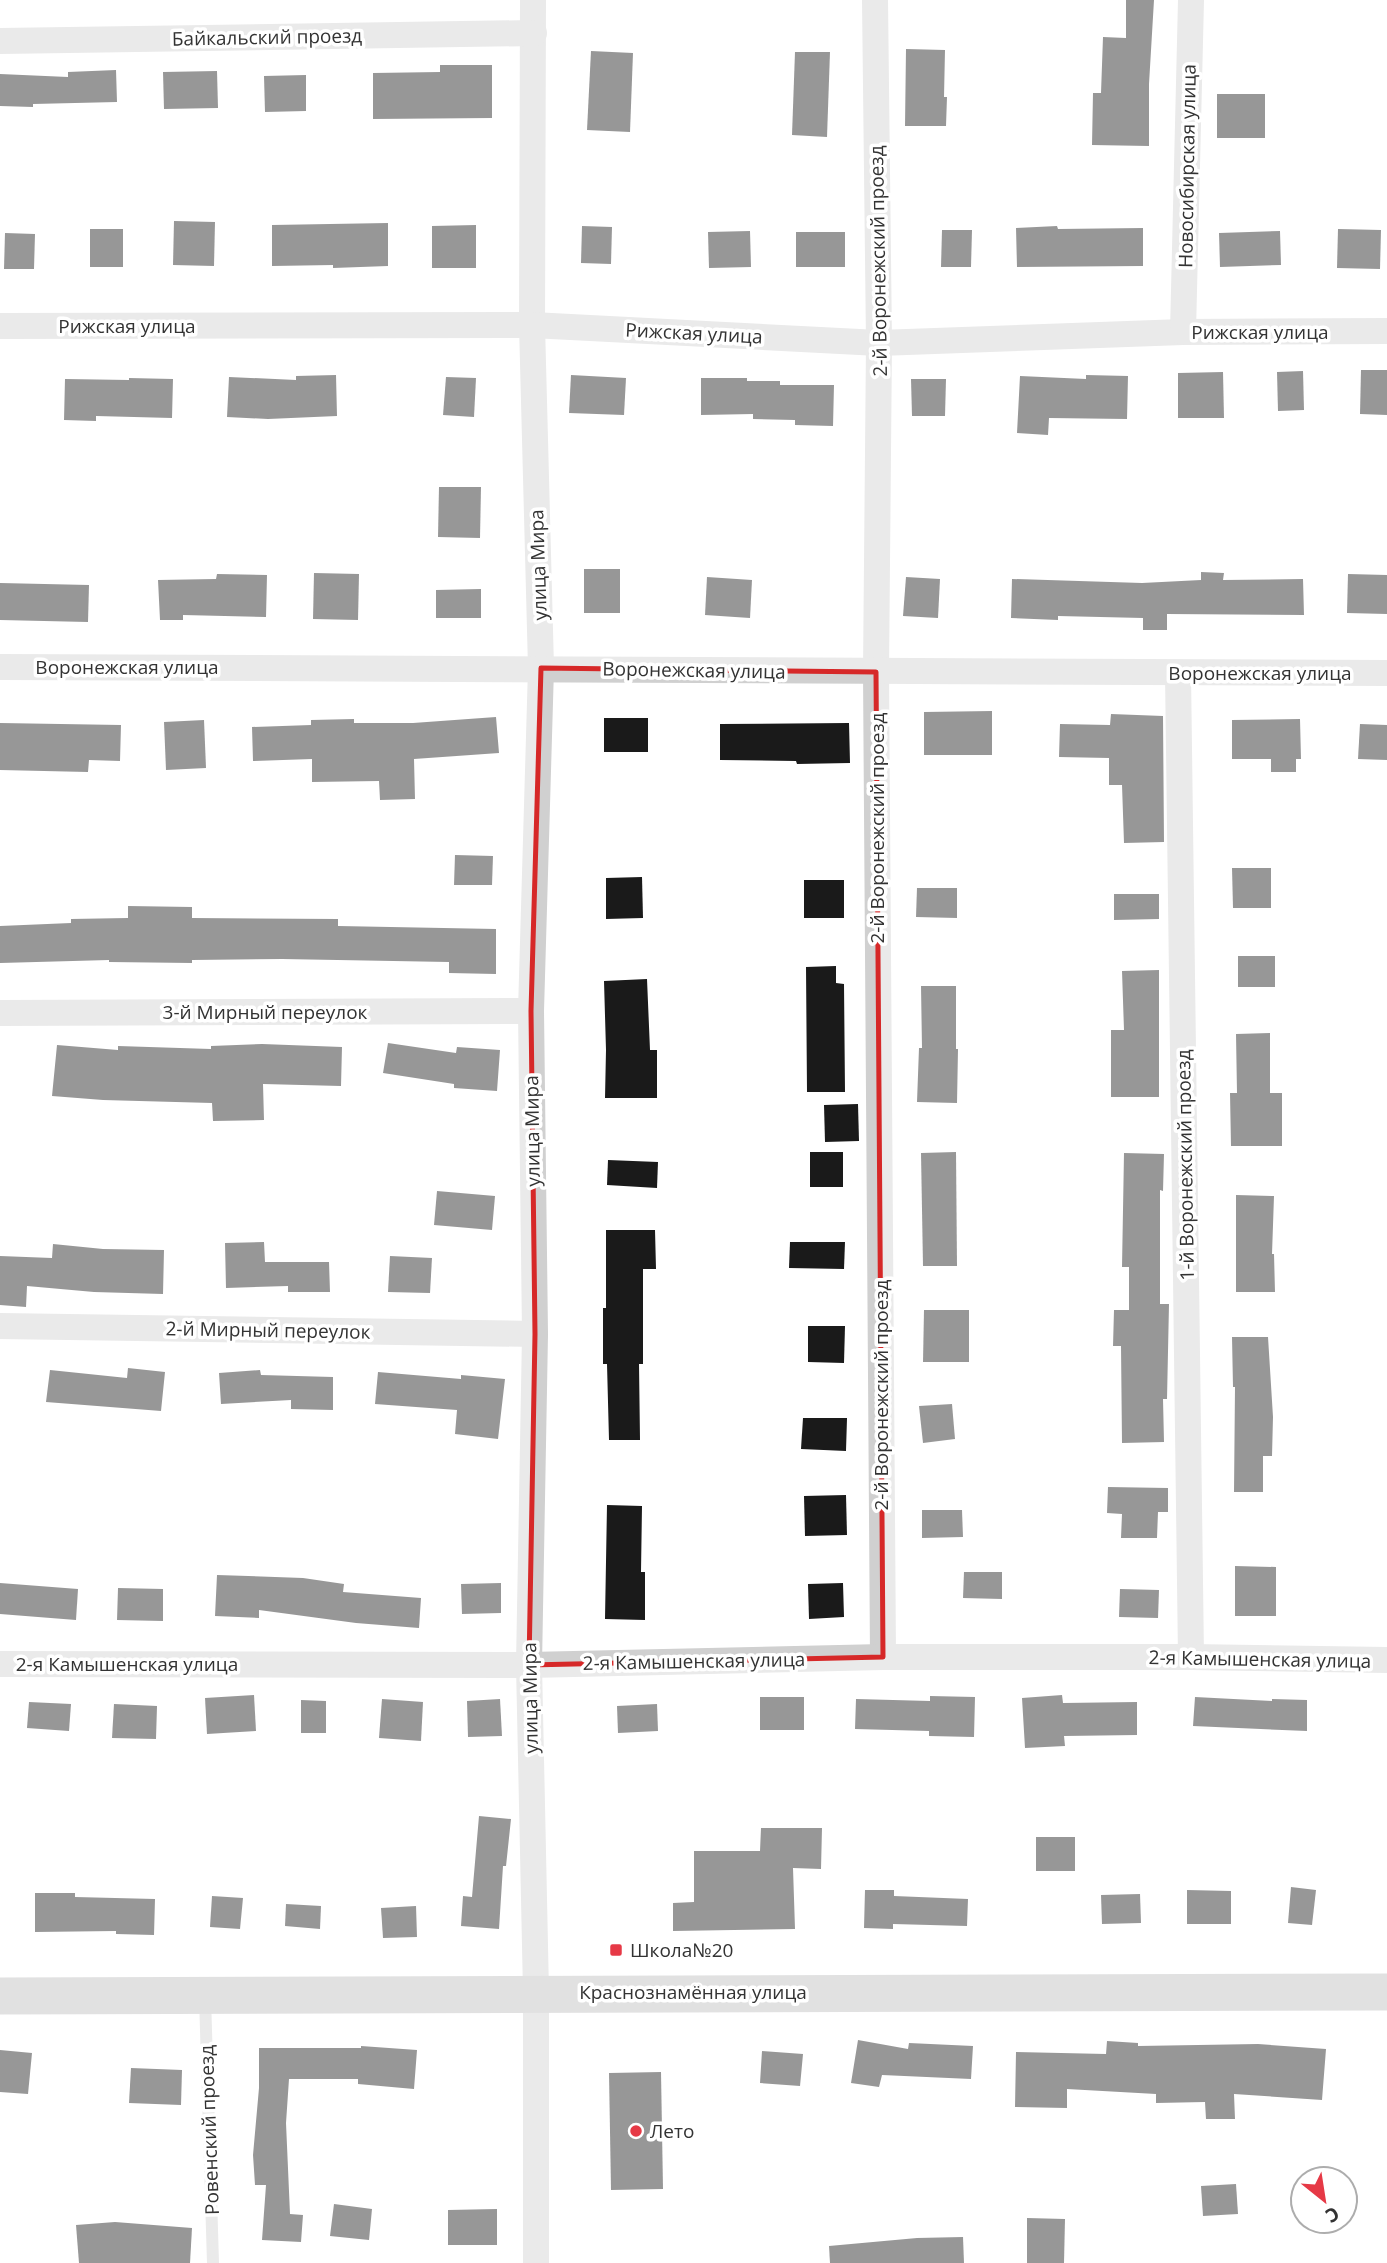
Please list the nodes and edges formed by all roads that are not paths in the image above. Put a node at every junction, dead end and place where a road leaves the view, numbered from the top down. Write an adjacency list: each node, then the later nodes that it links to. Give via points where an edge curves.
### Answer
1 (533, 0): 4 (street, улица Мира)
2 (875, 0): 10 (street, 2-й Воронежский проезд)
3 (1191, 0): 9 (street, Новосибирская улица)
4 (534, 33): 5 (street, Байкальский проезд); 6 (street, улица Мира)
5 (0, 41)
6 (532, 325): 7 (street, Рижская улица); 10 (street, Рижская улица); 12 (street, улица Мира)
7 (0, 326)
8 (1387, 331): 9 (street, Рижская улица)
9 (1183, 332): 10 (street, Рижская улица)
10 (880, 343): 13 (street, 2-й Воронежский проезд)
11 (0, 667): 12 (street, Воронежская улица)
12 (541, 668): 13 (street, Воронежская улица); 16 (street, улица Мира)
13 (876, 672): 14 (street, Воронежская улица); 20 (street, 2-й Воронежский проезд)
14 (1178, 673): 15 (street, Воронежская улица); 21 (street, 1-й Воронежский проезд)
15 (1387, 673)
16 (531, 1012): 17 (street, 3-й Мирный переулок); 19 (street, улица Мира)
17 (0, 1013)
18 (0, 1326): 19 (street, 2-й Мирный переулок)
19 (535, 1334): 24 (street, улица Мира)
20 (883, 1657): 21 (street, 2-я Камышенская улица); 24 (street, 2-я Камышенская улица)
21 (1191, 1657): 22 (street, 2-я Камышенская улица)
22 (1387, 1660)
23 (0, 1664): 24 (street, 2-я Камышенская улица)
24 (529, 1665): 26 (street, улица Мира)
25 (1387, 1992): 26 (street, Краснознамённая улица)
26 (536, 1993): 28 (street, Краснознамённая улица); 30 (street, улица Мира)
27 (0, 1996): 28 (street, Краснознамённая улица)
28 (205, 1996): 29 (lane, Ровенский проезд)
29 (213, 2263)
30 (536, 2263)

